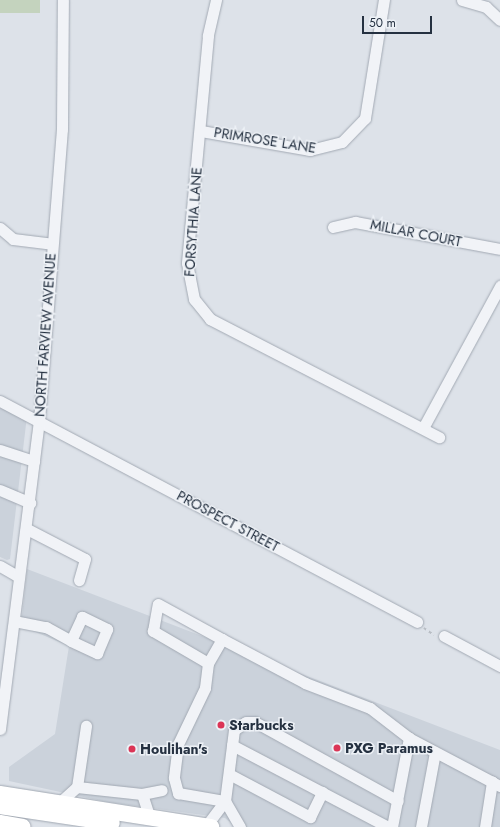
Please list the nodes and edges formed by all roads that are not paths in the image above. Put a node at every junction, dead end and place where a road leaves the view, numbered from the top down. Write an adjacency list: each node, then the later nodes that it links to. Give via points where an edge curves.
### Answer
1 (63, 0): 9 (street, NORTH FARVIEW AVENUE, via 62,129)
2 (216, 0): 6 (street, FORSYTHIA LANE, via 208,36)
3 (462, 0): 5 (street, via 486,7)
4 (384, 2): 6 (street, PRIMROSE LANE, via 365,118 342,142 310,150)
5 (500, 20)
6 (201, 130): 14 (street, FORSYTHIA LANE, via 187,270 189,286 201,310 210,319)
7 (332, 227): 10 (street, MILLAR COURT, via 355,222)
8 (0, 228): 9 (street, via 13,239)
9 (52, 244): 13 (street, NORTH FARVIEW AVENUE)
10 (500, 249)
11 (500, 286): 14 (street)
12 (0, 401): 13 (street, PROSPECT STREET)
13 (39, 421): 17 (street, NORTH FARVIEW AVENUE); 25 (street, PROSPECT STREET)
14 (423, 428): 15 (street, FORSYTHIA LANE)
15 (439, 437)
16 (0, 450): 17 (street)
17 (34, 461): 19 (street, NORTH FARVIEW AVENUE)
18 (0, 490): 19 (street)
19 (30, 503): 20 (street, NORTH FARVIEW AVENUE)
20 (27, 529): 22 (street, NORTH FARVIEW AVENUE); 23 (street, via 85,559)
21 (0, 566): 22 (street)
22 (19, 577): 24 (street, NORTH FARVIEW AVENUE)
23 (79, 580)
24 (14, 621): 27 (street, via 46,627); 32 (street, NORTH FARVIEW AVENUE)
25 (417, 622)
26 (444, 636): 30 (street)
27 (71, 641)
28 (220, 643): 29 (street); 29 (street, via 158,604 153,631); 33 (street, via 305,683 370,708)
29 (208, 663): 43 (street, via 205,688 178,744 174,778 178,793)
30 (500, 666)
31 (86, 726): 38 (street)
32 (0, 729)
33 (409, 738): 35 (street); 44 (street)
34 (232, 745): 36 (street); 40 (street); 44 (street, via 234,730 246,722 255,722)
35 (434, 752): 37 (street); 54 (street)
36 (229, 774): 40 (street, via 310,817); 43 (street)
37 (496, 784): 55 (street)
38 (77, 787): 42 (street); 45 (street)
39 (162, 790): 42 (street)
40 (322, 792): 52 (street)
41 (0, 794): 45 (highway)
42 (142, 794): 47 (street)
43 (225, 801): 50 (street); 51 (street)
44 (398, 801): 53 (street)
45 (59, 803): 47 (highway)
46 (0, 806): 47 (highway)
47 (146, 822): 50 (highway)
48 (0, 823): 49 (highway)
49 (23, 827)
50 (208, 827)
51 (240, 827)
52 (388, 827)
53 (392, 827)
54 (421, 827)
55 (486, 827)

